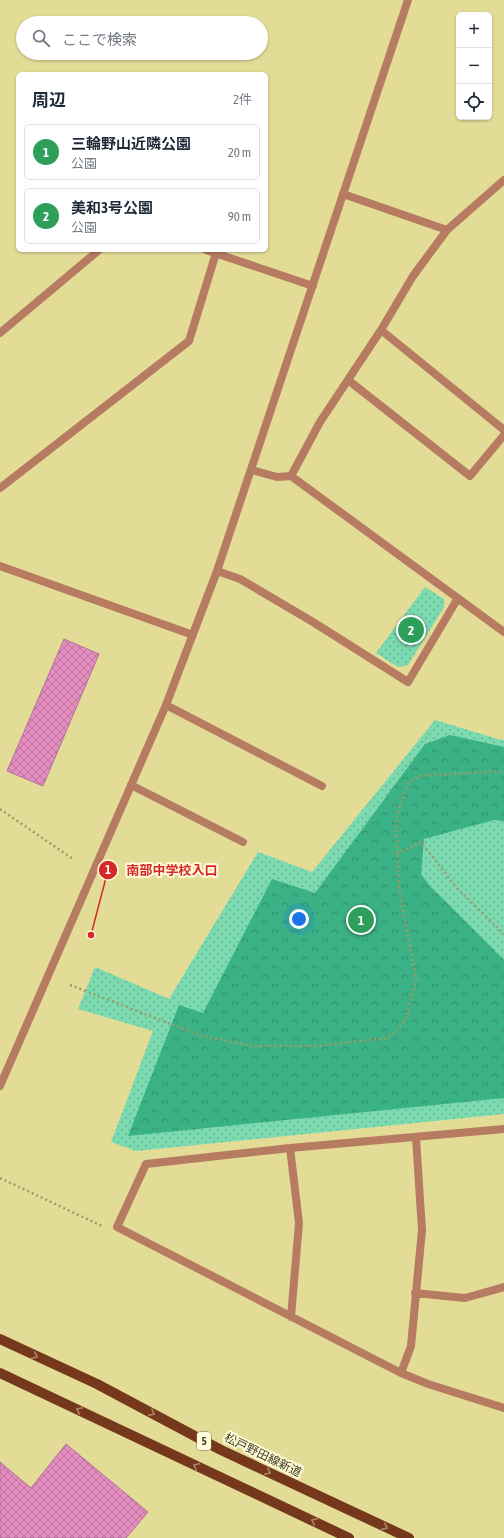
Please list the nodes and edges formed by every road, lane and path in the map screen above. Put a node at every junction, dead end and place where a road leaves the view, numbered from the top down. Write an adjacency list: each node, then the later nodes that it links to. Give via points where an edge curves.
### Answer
1 (408, 0): 3 (street)
2 (504, 180): 4 (street)
3 (343, 194): 4 (street); 8 (street)
4 (448, 230): 9 (street, via 413,276)
5 (97, 252): 10 (street)
6 (213, 252): 7 (street)
7 (216, 253): 8 (street); 16 (street, via 189,341)
8 (313, 286): 14 (street)
9 (381, 330): 11 (street); 12 (street)
10 (0, 333)
11 (348, 380): 13 (street, via 470,476); 15 (street, via 320,422)
12 (504, 430)
13 (504, 435)
14 (252, 470): 15 (street, via 277,477); 18 (street)
15 (291, 476): 19 (street)
16 (0, 488)
17 (0, 566): 21 (street)
18 (217, 571): 19 (street, via 240,579 408,682); 21 (street)
19 (458, 598): 20 (street)
20 (504, 632)
21 (193, 635): 22 (street)
22 (166, 705): 24 (street); 25 (street)
23 (504, 771): 28 (path, via 419,776 408,783 396,818)
24 (131, 785): 27 (street); 32 (street)
25 (322, 786)
26 (0, 809): 29 (path)
27 (243, 842)
28 (397, 854): 30 (path, via 421,842 457,888); 31 (path, via 399,888 416,979 406,1020 388,1038 317,1046 253,1046 202,1036)
29 (73, 859)
30 (504, 934)
31 (70, 985)
32 (0, 1086)
33 (504, 1129): 34 (street)
34 (416, 1138): 35 (street); 39 (street, via 422,1230)
35 (290, 1148): 37 (street, via 146,1164); 40 (street, via 299,1223)
36 (0, 1178): 37 (path, via 102,1226)
37 (117, 1228): 40 (street)
38 (504, 1287): 39 (street, via 465,1298)
39 (416, 1293): 43 (street, via 411,1346)
40 (291, 1317): 43 (street)
41 (0, 1339): 46 (main road, 松戸野田線新道 / 5, one-way to 46, via 97,1384 221,1450)
42 (0, 1373): 45 (main road, 5, one-way to 42)
43 (401, 1373): 44 (street)
44 (504, 1408)
45 (343, 1537)
46 (409, 1538)

